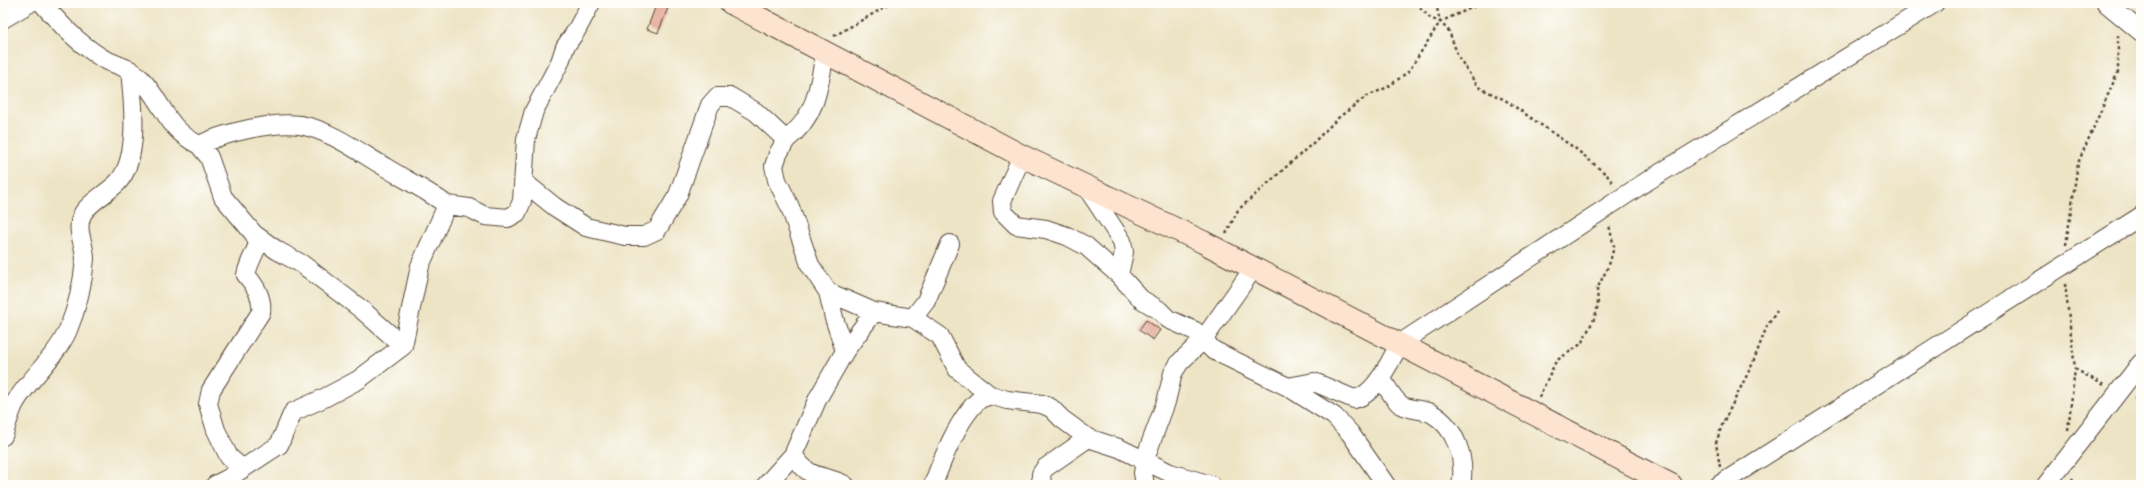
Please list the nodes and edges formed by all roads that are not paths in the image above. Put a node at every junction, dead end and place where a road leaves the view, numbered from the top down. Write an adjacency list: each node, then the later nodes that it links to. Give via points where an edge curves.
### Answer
1 (30, 3): 8 (street)
2 (42, 3): 11 (street, via 71,36 103,58)
3 (591, 3): 15 (street, via 565,47 560,62 534,111 526,139)
4 (731, 3): 7 (main road)
5 (1935, 3): 27 (street, via 1618,200)
6 (2106, 3): 9 (street)
7 (755, 9): 10 (main road)
8 (3, 19)
9 (2141, 32)
10 (825, 52): 12 (street, via 820,85 810,114 800,130); 14 (main road)
11 (130, 70): 13 (street, via 158,101 169,121 184,137); 34 (street, via 133,104 130,161 126,173 83,213 79,223 85,258 82,283 67,331 15,402)
12 (786, 140): 15 (street, via 756,112 730,97 717,96 710,105 678,195 657,230 644,236 625,236 586,227 555,207); 23 (street, via 774,166 777,180 790,207 810,265)
13 (199, 145): 17 (street, via 215,137 278,124 300,125 346,145); 19 (street, via 209,157 223,197)
14 (1022, 156): 16 (main road); 22 (street, via 1002,200 1003,212 1016,226 1046,229 1086,246)
15 (524, 182): 17 (street, via 522,201 517,213 508,218 485,216 469,208)
16 (1085, 185): 21 (main road); 22 (street, via 1122,240 1124,252)
17 (447, 205): 28 (street, via 420,266)
18 (2141, 216): 40 (street)
19 (254, 234): 28 (street, via 302,264 361,309); 38 (street, via 258,244 247,265 246,275 262,304 261,312 212,390 208,404 216,430 229,457)
20 (950, 244): 25 (street, via 926,301)
21 (1253, 268): 26 (street); 27 (main road)
22 (1119, 275): 26 (street, via 1141,299 1168,319 1195,331)
23 (828, 292): 24 (street); 29 (street)
24 (874, 312): 25 (street); 29 (street)
25 (913, 318): 33 (street, via 940,336 957,369)
26 (1203, 340): 32 (street, via 1213,350); 37 (street, via 1180,362 1173,373 1166,402)
27 (1399, 344): 31 (street); 49 (main road)
28 (403, 346): 38 (street, via 358,380 293,412 279,445)
29 (845, 351): 36 (street, via 818,398)
30 (2141, 364): 50 (street)
31 (1381, 378): 32 (street, via 1360,398 1354,399 1314,382); 48 (street, via 1402,406 1430,413 1442,422 1454,437 1463,465)
32 (1288, 387): 47 (street, via 1334,416 1350,433)
33 (990, 395): 35 (street, via 1007,400 1042,404 1051,408); 43 (street, via 979,399 961,423)
34 (3, 436)
35 (1088, 438): 37 (street, via 1119,448); 44 (street, via 1045,468 1041,474)
36 (793, 455): 41 (street); 42 (street, via 808,473)
37 (1145, 462): 45 (street); 46 (street, via 1170,473)
38 (243, 469): 39 (street)
39 (224, 483)
40 (1722, 483)
41 (766, 485)
42 (846, 485)
43 (933, 485)
44 (1042, 485)
45 (1145, 485)
46 (1211, 485)
47 (1386, 485)
48 (1461, 485)
49 (1671, 485)
50 (2046, 485)

